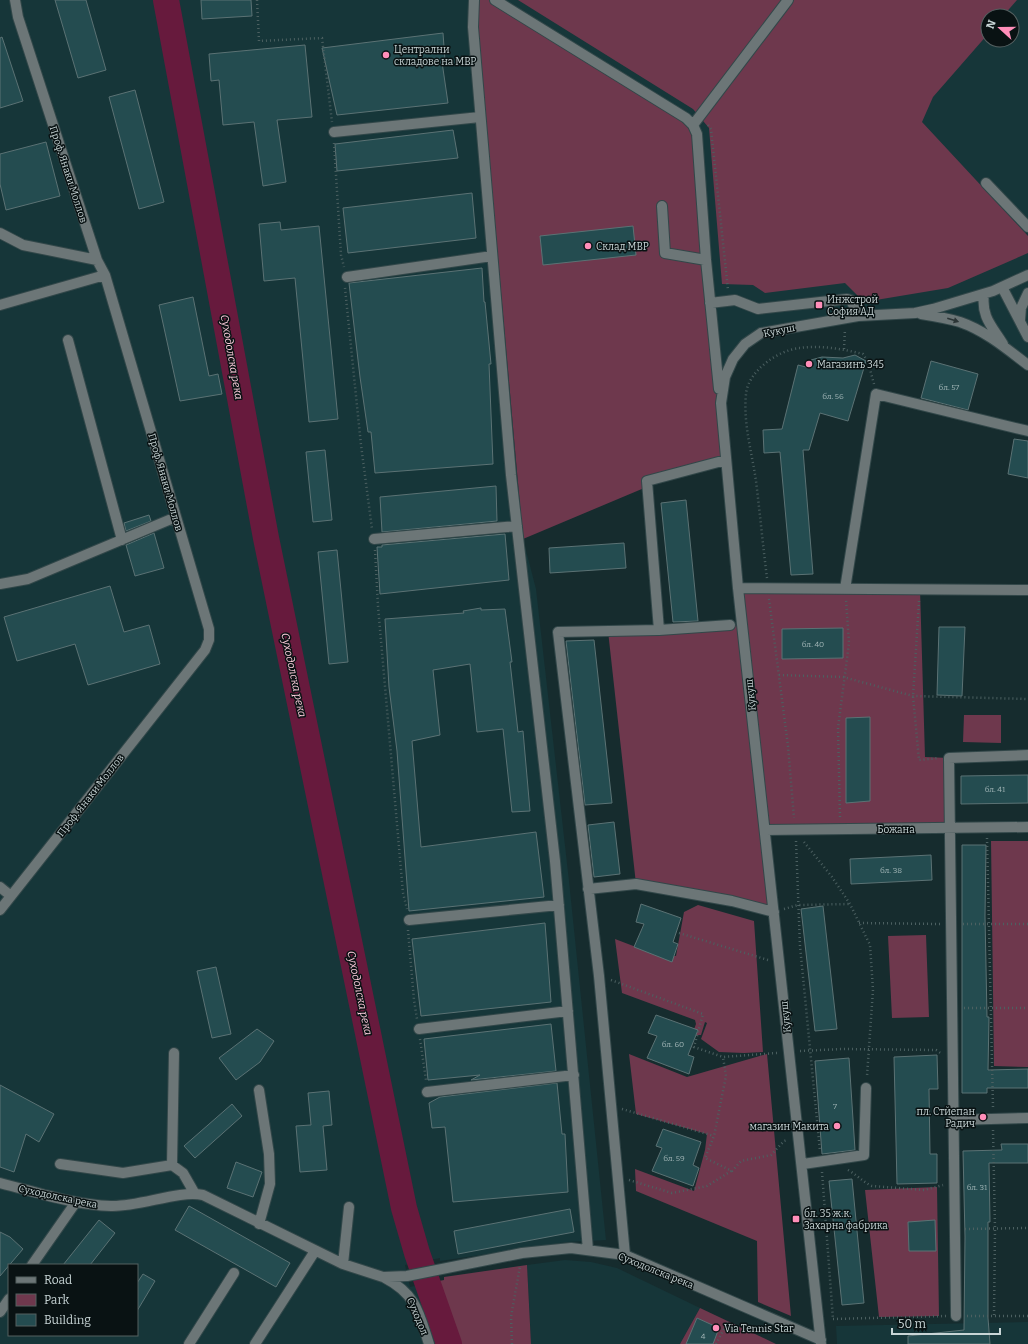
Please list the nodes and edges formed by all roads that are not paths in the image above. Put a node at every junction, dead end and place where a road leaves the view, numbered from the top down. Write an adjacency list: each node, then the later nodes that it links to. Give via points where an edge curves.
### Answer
1 (15, 0): 13 (street, Проф. Янаки Моллов, via 18,17)
2 (474, 0): 5 (street, via 472,27)
3 (495, 0): 6 (street, via 686,118)
4 (788, 0): 6 (street)
5 (480, 117): 7 (street); 12 (street)
6 (696, 121): 14 (street)
7 (334, 132)
8 (986, 183): 10 (street)
9 (662, 206): 14 (street, via 665,253)
10 (1028, 228)
11 (0, 233): 13 (street, via 22,245)
12 (492, 256): 17 (street); 34 (street)
13 (97, 260): 16 (street, Проф. Янаки Моллов)
14 (706, 260): 21 (street)
15 (1028, 274): 18 (street, Кукуш)
16 (105, 275): 22 (street); 33 (street, Проф. Янаки Моллов)
17 (346, 277)
18 (1002, 287): 20 (street, Кукуш); 25 (street)
19 (1028, 293): 25 (street, via 1021,308)
20 (984, 294): 23 (street, Кукуш, via 952,305); 28 (street, via 985,316)
21 (710, 303): 24 (street, via 735,300 758,309 847,299 851,300); 30 (street)
22 (0, 305)
23 (915, 313): 24 (street, Кукуш); 28 (street, one-way to 28, via 961,323 985,334)
24 (858, 316): 30 (street, Кукуш, via 761,333 746,344 733,359 725,377)
25 (1020, 320): 26 (street)
26 (1028, 337)
27 (68, 340): 36 (street)
28 (1007, 350): 29 (street)
29 (1028, 365)
30 (721, 403): 32 (street, Кукуш)
31 (1028, 431): 39 (street, via 876,394)
32 (726, 460): 38 (street, Кукуш); 42 (street, via 647,481)
33 (176, 517): 36 (street); 49 (street, Проф. Янаки Моллов, via 210,629 205,650)
34 (517, 526): 35 (street); 50 (street)
35 (374, 539)
36 (122, 540): 37 (street, via 28,579)
37 (0, 584)
38 (738, 588): 39 (street); 46 (street, Кукуш)
39 (845, 589): 40 (street)
40 (1028, 590)
41 (730, 625): 42 (street)
42 (659, 630): 48 (street, via 558,632)
43 (1028, 755): 45 (street, via 949,758)
44 (1028, 827): 45 (street, Божана)
45 (951, 829): 46 (street, Божана); 62 (street)
46 (765, 830): 52 (street, Кукуш)
47 (0, 887): 49 (street)
48 (588, 889): 52 (street, via 636,884 732,901); 73 (street, via 599,976)
49 (11, 896): 51 (street, Проф. Янаки Моллов)
50 (559, 905): 53 (street); 54 (street)
51 (0, 910)
52 (774, 912): 64 (street, Кукуш)
53 (409, 920)
54 (568, 1011): 55 (street); 57 (street)
55 (419, 1029)
56 (174, 1053): 65 (street)
57 (574, 1075): 60 (street); 71 (street)
58 (866, 1088): 64 (street, via 864,1156)
59 (259, 1090): 70 (street, via 269,1154 270,1184)
60 (427, 1092)
61 (1028, 1118): 62 (street)
62 (954, 1120): 80 (street)
63 (60, 1164): 65 (street, via 123,1173)
64 (803, 1164): 81 (street, Кукуш)
65 (172, 1165): 67 (street, via 183,1173)
66 (0, 1183): 68 (street, Суходолска река)
67 (194, 1194): 68 (street, Суходолска река, via 129,1205 106,1206); 70 (street, Суходолска река, via 203,1195)
68 (76, 1202): 74 (street)
69 (349, 1207): 75 (street)
70 (259, 1224): 72 (street, Суходолска река)
71 (588, 1250): 73 (street, Суходолска река); 77 (street, Суходолска река, via 571,1248 522,1254 408,1276)
72 (315, 1252): 75 (street, Суходолска река); 83 (street)
73 (625, 1255): 81 (street, Суходолска река)
74 (33, 1264)
75 (343, 1264): 77 (street, Суходолска река)
76 (234, 1273): 82 (street)
77 (383, 1277): 84 (street, Суходол, via 408,1293)
78 (8, 1300): 79 (street)
79 (0, 1312)
80 (956, 1316)
81 (821, 1342)
82 (189, 1344)
83 (255, 1344)
84 (429, 1344)

